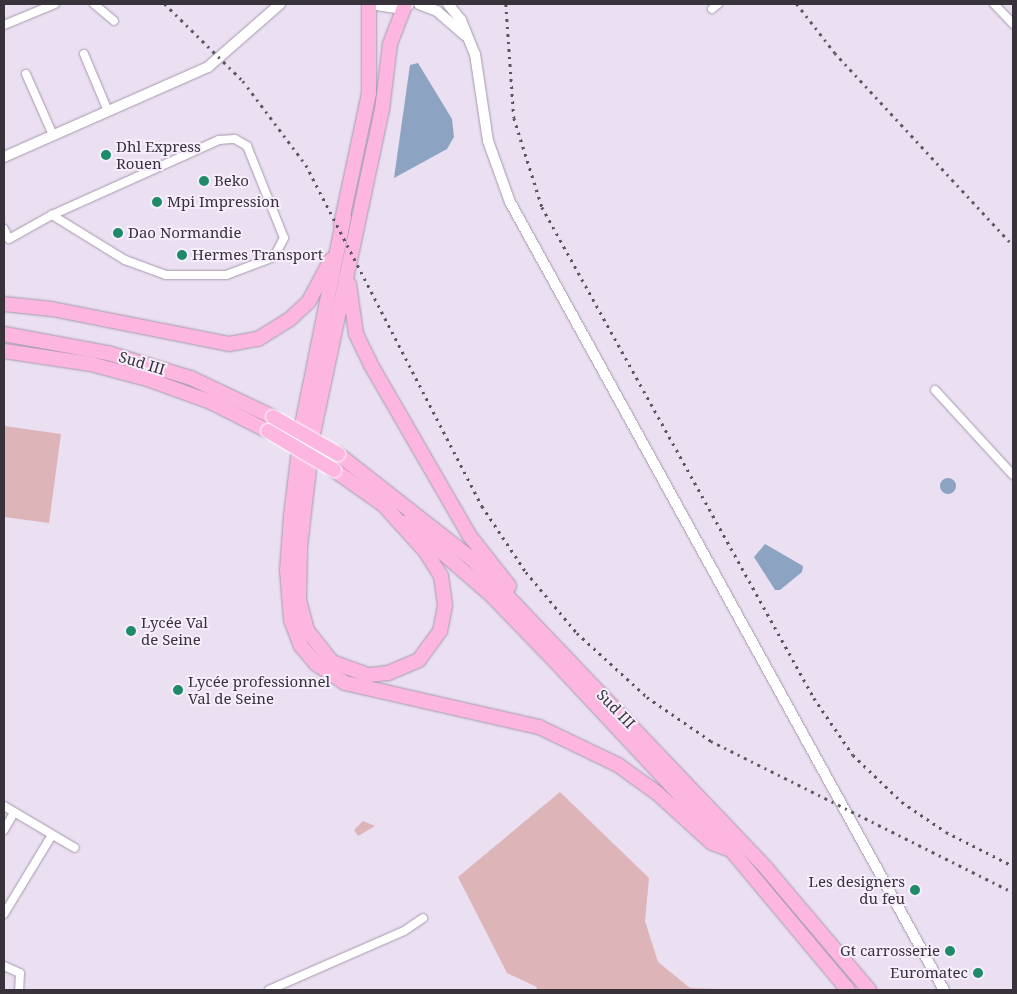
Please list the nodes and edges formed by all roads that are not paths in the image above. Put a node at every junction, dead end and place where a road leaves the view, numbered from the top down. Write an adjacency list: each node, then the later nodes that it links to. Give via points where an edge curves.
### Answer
1 (55, 4): 12 (street)
2 (94, 4): 10 (street)
3 (280, 4): 16 (street, via 208,67)
4 (369, 4): 20 (highway, via 369,93)
5 (376, 4): 9 (main road)
6 (420, 4): 13 (street, via 437,11)
7 (448, 4): 13 (street)
8 (994, 4): 11 (street)
9 (406, 5): 22 (highway, via 390,44 382,110)
10 (114, 21)
11 (1013, 24)
12 (4, 25)
13 (469, 39): 45 (street, via 488,141 510,202)
14 (84, 54): 16 (street)
15 (26, 74): 17 (street)
16 (108, 111): 17 (street)
17 (53, 135): 18 (street)
18 (4, 157)
19 (52, 215): 19 (street, via 125,260 166,275 226,275 274,257 284,238 247,146 235,139 219,140); 21 (street, via 9,239)
20 (344, 217): 23 (highway, via 329,267 308,301 258,339 229,344 189,340 52,309); 35 (highway, via 302,426 291,516 288,578 291,620 302,646 316,664 346,683 539,726 618,764 657,793 712,843)
21 (4, 229)
22 (355, 236): 28 (highway, via 309,464 299,601 307,630 319,649 332,662 368,675 388,673 419,660 440,631 445,606 441,576 426,552); 29 (highway, via 349,300 356,334 469,535 513,591)
23 (4, 304)
24 (4, 334): 29 (highway, Sud III, bridge, via 50,340 172,373 273,417 338,454 424,517)
25 (4, 351): 28 (highway, Sud III, bridge, via 91,364 147,379 211,402 334,470)
26 (935, 390): 27 (street)
27 (1013, 475)
28 (380, 502): 35 (highway, Sud III, via 491,595)
29 (519, 608): 44 (highway, Sud III, via 766,868)
30 (4, 806): 31 (street)
31 (14, 813): 32 (street); 33 (street)
32 (4, 830)
33 (52, 835): 34 (street); 36 (street)
34 (75, 848)
35 (731, 850): 43 (highway, Sud III)
36 (4, 914)
37 (422, 918): 42 (street, via 404,931)
38 (4, 966): 39 (street, via 17,969)
39 (22, 981): 40 (street); 41 (street)
40 (19, 990)
41 (26, 990)
42 (269, 990)
43 (848, 990)
44 (869, 990)
45 (944, 990)

